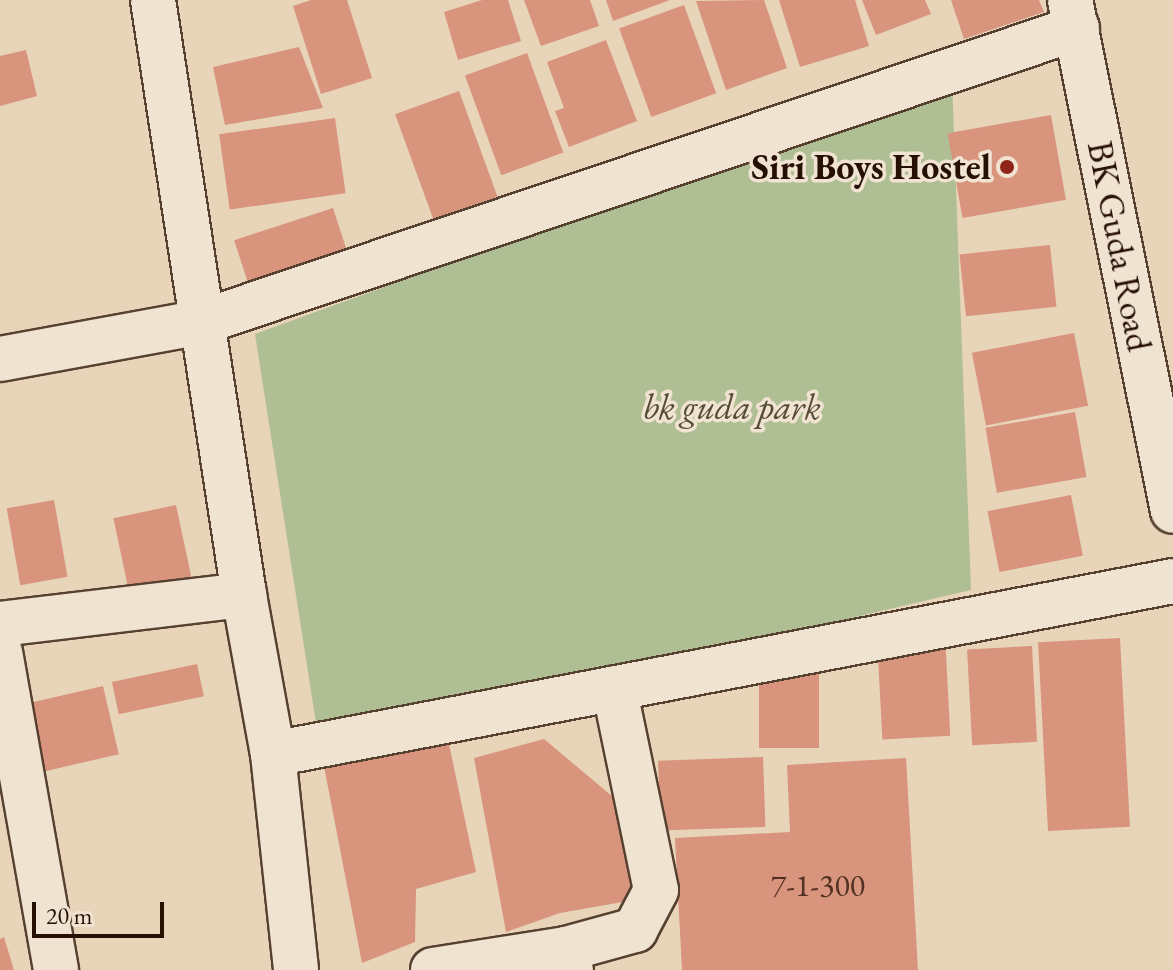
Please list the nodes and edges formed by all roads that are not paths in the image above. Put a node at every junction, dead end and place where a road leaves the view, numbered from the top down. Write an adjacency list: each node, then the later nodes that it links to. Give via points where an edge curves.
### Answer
1 (153, 0): 3 (street)
2 (1073, 14): 3 (street); 5 (street, BK Guda Road)
3 (202, 322): 4 (street); 7 (street)
4 (0, 359)
5 (1173, 511)
6 (1173, 581): 10 (street)
7 (244, 595): 8 (street); 11 (street)
8 (0, 624)
9 (0, 652): 13 (street)
10 (614, 688): 11 (street); 12 (street, via 656,890 635,930)
11 (273, 754): 14 (street)
12 (568, 960): 15 (street)
13 (56, 970)
14 (296, 970)
15 (433, 970)

